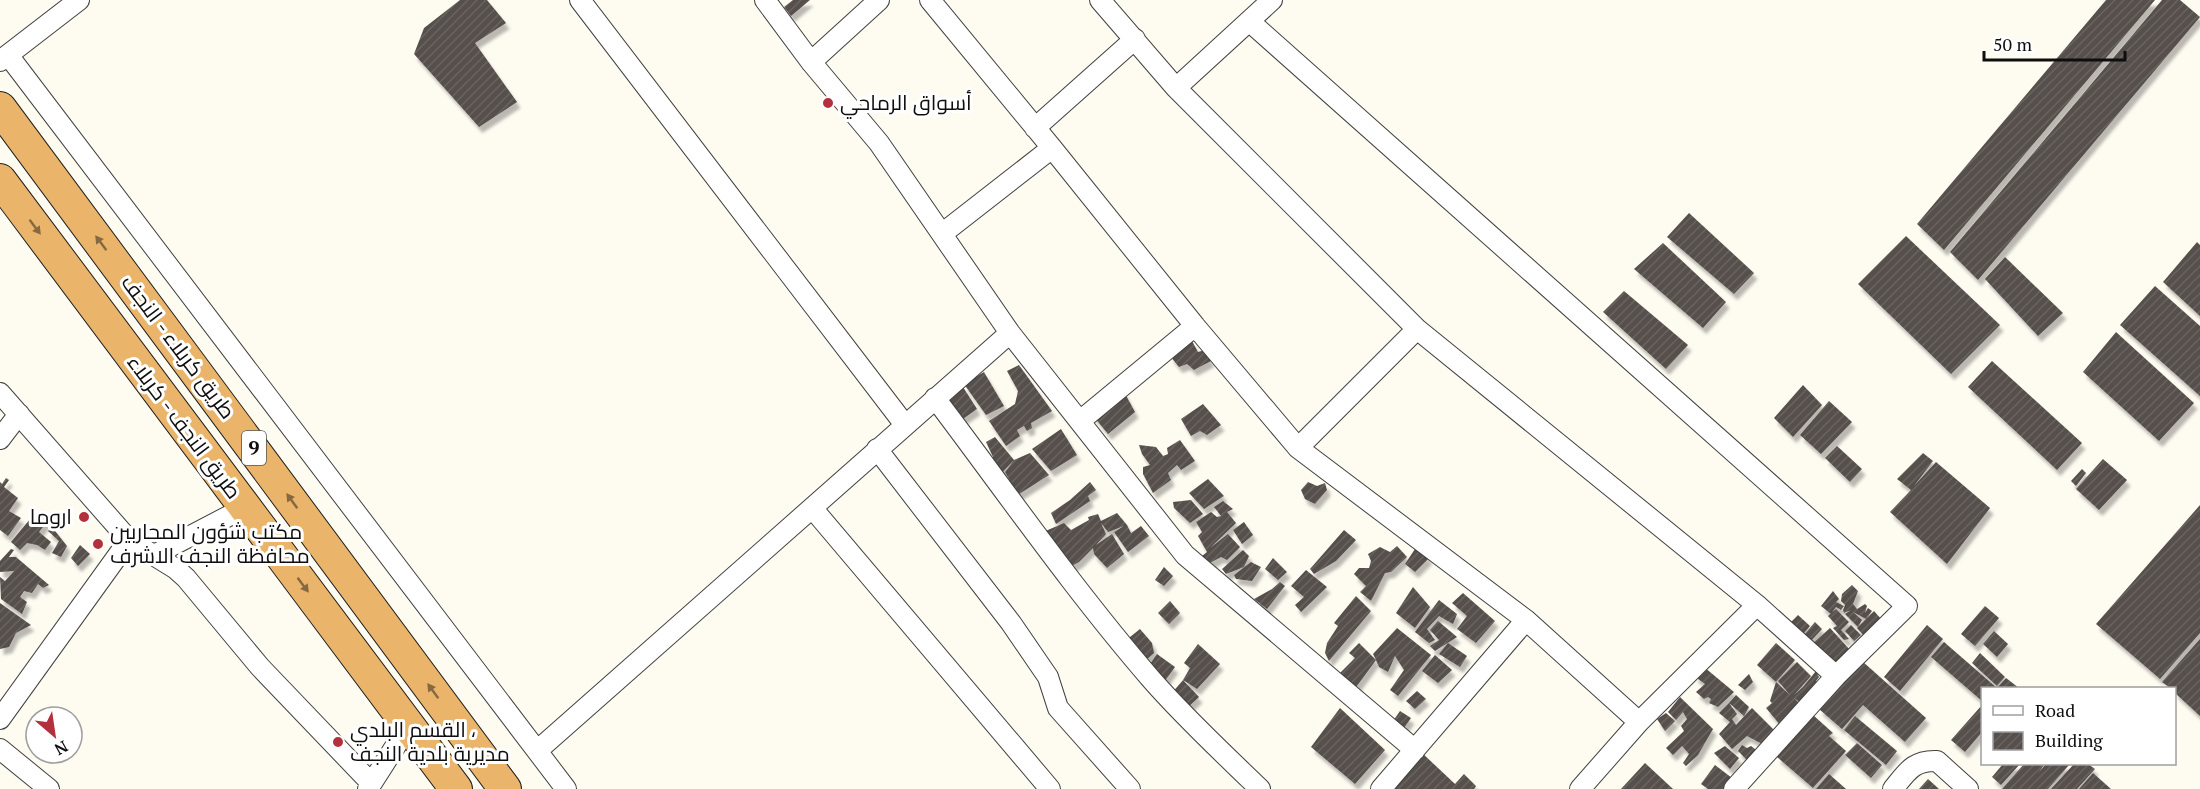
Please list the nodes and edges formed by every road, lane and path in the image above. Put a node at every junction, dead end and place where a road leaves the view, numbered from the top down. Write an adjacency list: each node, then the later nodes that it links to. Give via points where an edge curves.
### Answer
1 (79, 0): 10 (street)
2 (580, 0): 25 (street)
3 (765, 0): 11 (street)
4 (879, 0): 11 (street)
5 (930, 0): 14 (street)
6 (1100, 0): 9 (street)
7 (1272, 0): 8 (street)
8 (1249, 21): 12 (street); 35 (street, via 1907,606)
9 (1135, 39): 12 (street); 14 (street)
10 (4, 58): 40 (street)
11 (811, 62): 17 (street, via 879,142)
12 (1176, 88): 19 (street)
13 (0, 108): 45 (highway, طريق کربلاء - النجف / 9, one-way to 13)
14 (1035, 128): 15 (street)
15 (1052, 148): 17 (street); 18 (street)
16 (0, 180): 29 (highway, طريق النجف - کربلاء / 9, one-way to 29)
17 (943, 233): 20 (street)
18 (1195, 326): 24 (street); 27 (street)
19 (1417, 328): 27 (street); 33 (street)
20 (1010, 333): 22 (street); 24 (street)
21 (0, 393): 23 (street)
22 (935, 398): 25 (street); 49 (street, via 1095,612 1152,681)
23 (19, 414): 26 (street); 31 (street)
24 (1080, 421): 41 (street, via 1185,555)
25 (905, 425): 28 (street)
26 (0, 439)
27 (1298, 448): 34 (street)
28 (877, 449): 30 (street); 48 (street, via 1017,632 1048,677 1058,708)
29 (244, 508): 32 (street); 38 (highway, طريق النجف - کربلاء / 9, one-way to 38)
30 (813, 509): 40 (street); 47 (street)
31 (129, 540): 32 (street); 36 (street)
32 (154, 555): 42 (street, via 186,578 260,667)
33 (1757, 605): 35 (street); 37 (street)
34 (1526, 620): 37 (street); 41 (street)
35 (1836, 676): 52 (street)
36 (0, 719)
37 (1639, 722): 51 (street)
38 (409, 725): 42 (street); 44 (highway, طريق النجف - کربلاء / 9)
39 (0, 749): 43 (street)
40 (538, 750): 46 (street)
41 (1415, 750): 50 (street)
42 (370, 786)
43 (48, 789)
44 (456, 789)
45 (506, 789)
46 (566, 789)
47 (1050, 789)
48 (1130, 789)
49 (1260, 789)
50 (1381, 789)
51 (1580, 789)
52 (1734, 789)
53 (1893, 789): 54 (street, via 1923,760 1937,760)
54 (1968, 789)

